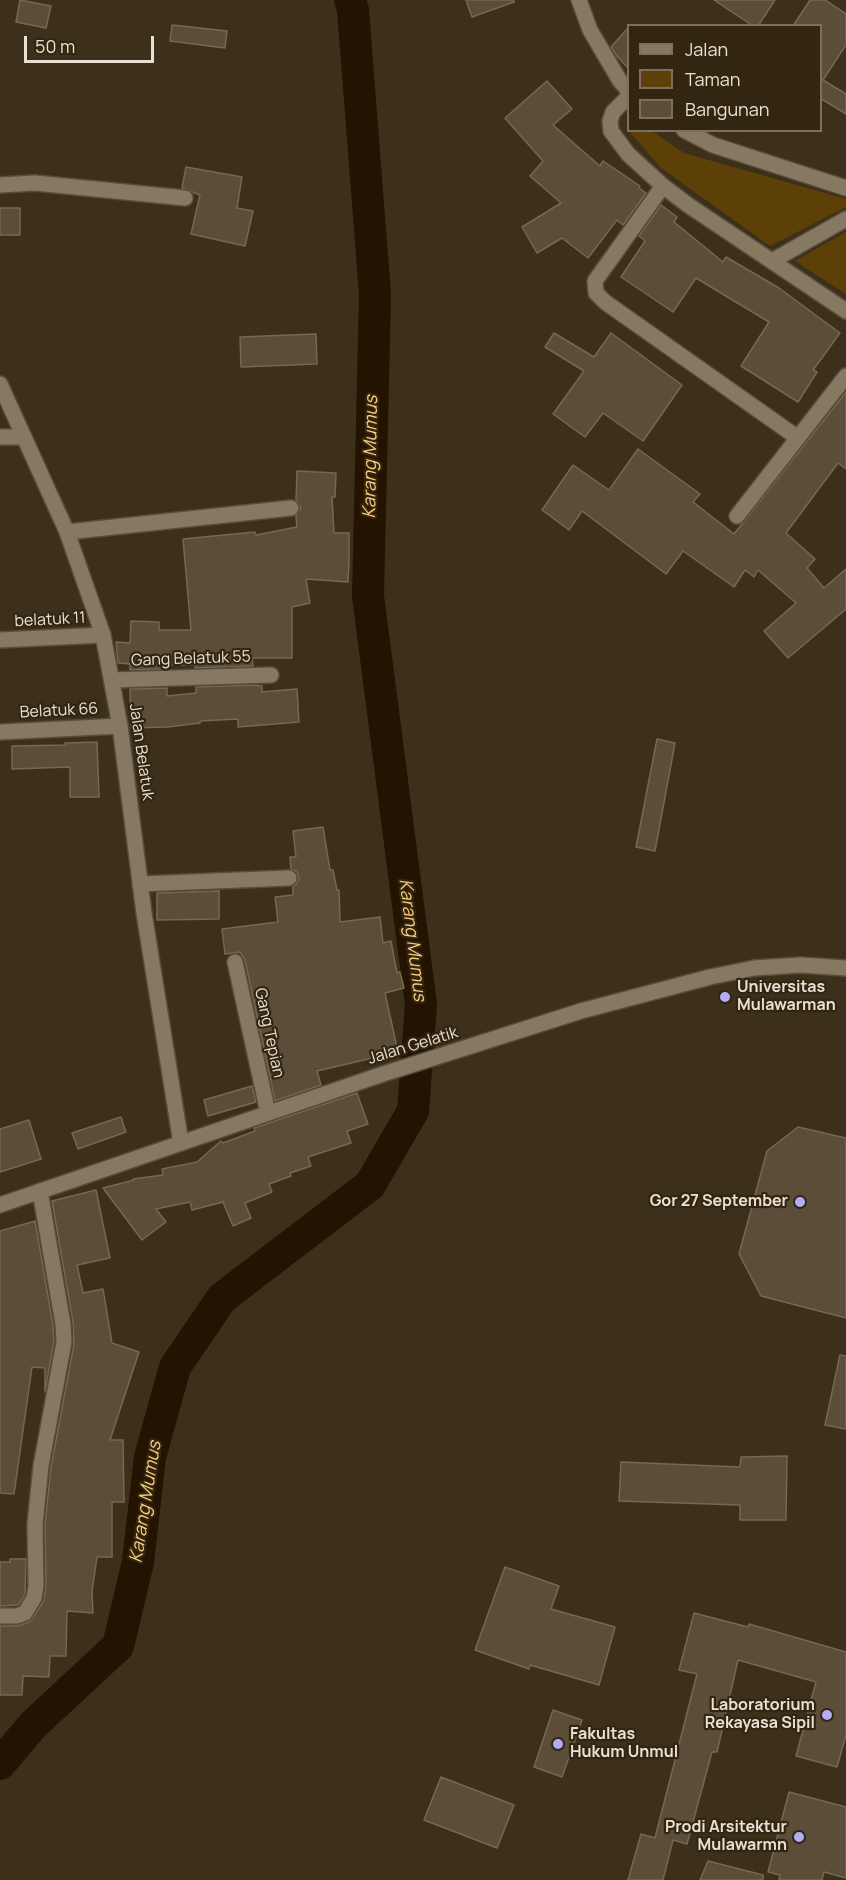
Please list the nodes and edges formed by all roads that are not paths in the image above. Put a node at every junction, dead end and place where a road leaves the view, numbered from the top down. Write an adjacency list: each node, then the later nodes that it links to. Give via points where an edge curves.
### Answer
1 (579, 0): 2 (street, via 590,30)
2 (627, 89)
3 (627, 98): 6 (street, via 613,112 611,131 628,154)
4 (688, 132): 7 (street, via 713,145)
5 (0, 185): 8 (street, via 34,183)
6 (663, 186): 10 (street); 16 (street, via 595,281 596,293)
7 (846, 188)
8 (185, 198)
9 (846, 219): 10 (street)
10 (772, 261): 11 (street)
11 (846, 311)
12 (846, 376): 16 (street)
13 (0, 384): 15 (street, Jalan Belatuk)
14 (0, 437): 15 (street)
15 (24, 437): 19 (street, Jalan Belatuk)
16 (798, 438): 18 (street)
17 (291, 508): 19 (street)
18 (737, 516)
19 (67, 532): 20 (street, Jalan Belatuk)
20 (103, 635): 21 (street, belatuk 11); 23 (street, Jalan Belatuk)
21 (0, 640)
22 (271, 675): 23 (street, Gang Belatuk 55)
23 (112, 680): 24 (street, Jalan Belatuk)
24 (120, 726): 25 (street, Belatuk 66); 27 (street, Jalan Belatuk)
25 (0, 732)
26 (289, 878): 27 (street)
27 (140, 884): 31 (street, Jalan Belatuk)
28 (235, 962): 30 (street, Gang Tepian)
29 (846, 968): 30 (street, Jalan Gelatik, via 754,968 710,977 602,1005)
30 (268, 1113): 31 (street, Jalan Gelatik)
31 (182, 1143): 32 (street, Jalan Gelatik)
32 (40, 1191): 33 (street, Jalan Gelatik); 34 (street, via 64,1342 41,1466 34,1598 26,1613)
33 (0, 1205)
34 (0, 1616)

